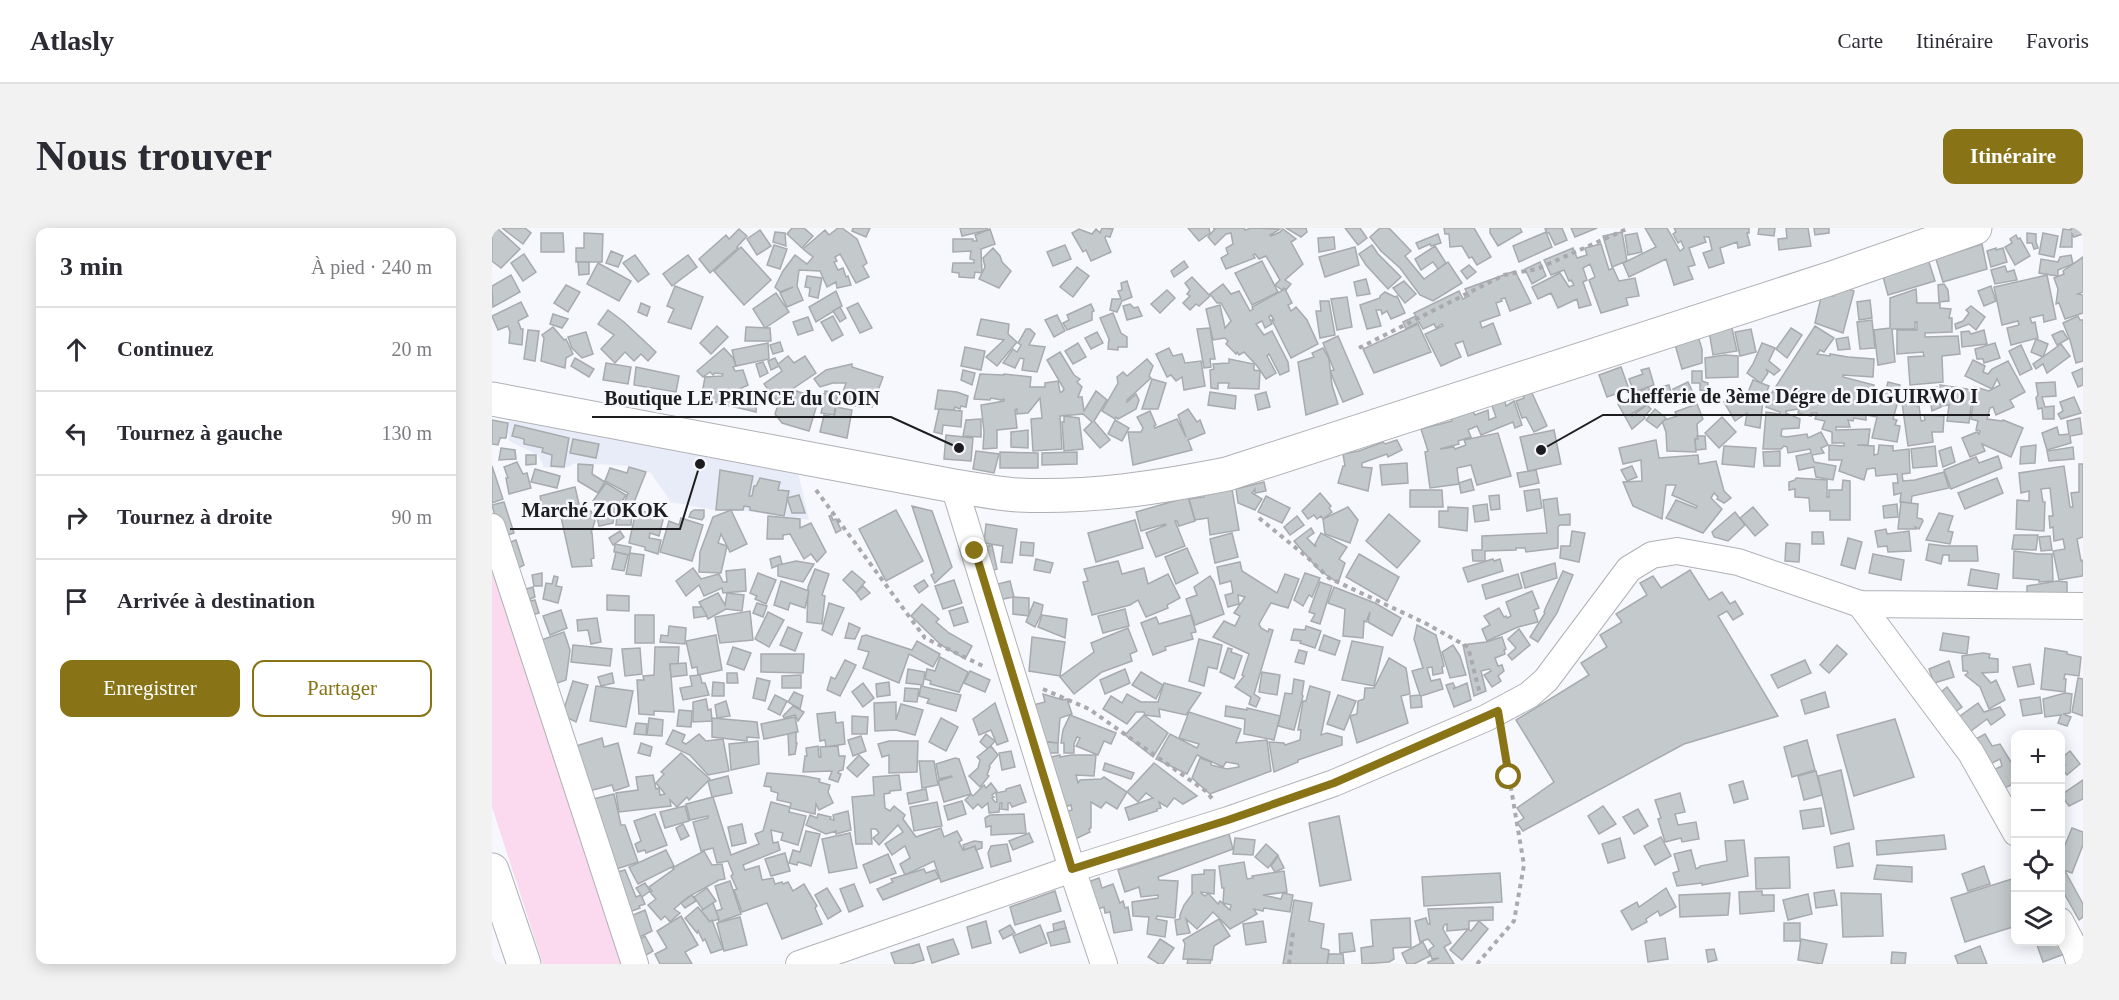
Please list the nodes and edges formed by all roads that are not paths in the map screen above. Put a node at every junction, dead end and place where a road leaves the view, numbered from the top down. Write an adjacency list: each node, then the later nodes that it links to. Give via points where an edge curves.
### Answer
1 (1975, 228): 3 (main road, via 1818,283 1227,474 1156,488 1085,495 1016,495)
2 (492, 399): 3 (main road)
3 (954, 486): 8 (street)
4 (492, 527): 12 (street)
5 (1860, 604): 6 (street); 7 (street, via 1971,753); 8 (street, via 1738,562 1677,551 1652,555 1629,569 1546,680 1529,695 1492,715 1334,783)
6 (2083, 606)
7 (2011, 824)
8 (1072, 869): 13 (street); 14 (street)
9 (492, 870): 11 (main road)
10 (2065, 929): 15 (street)
11 (524, 964)
12 (635, 964)
13 (799, 964)
14 (1104, 964)
15 (2080, 964)

